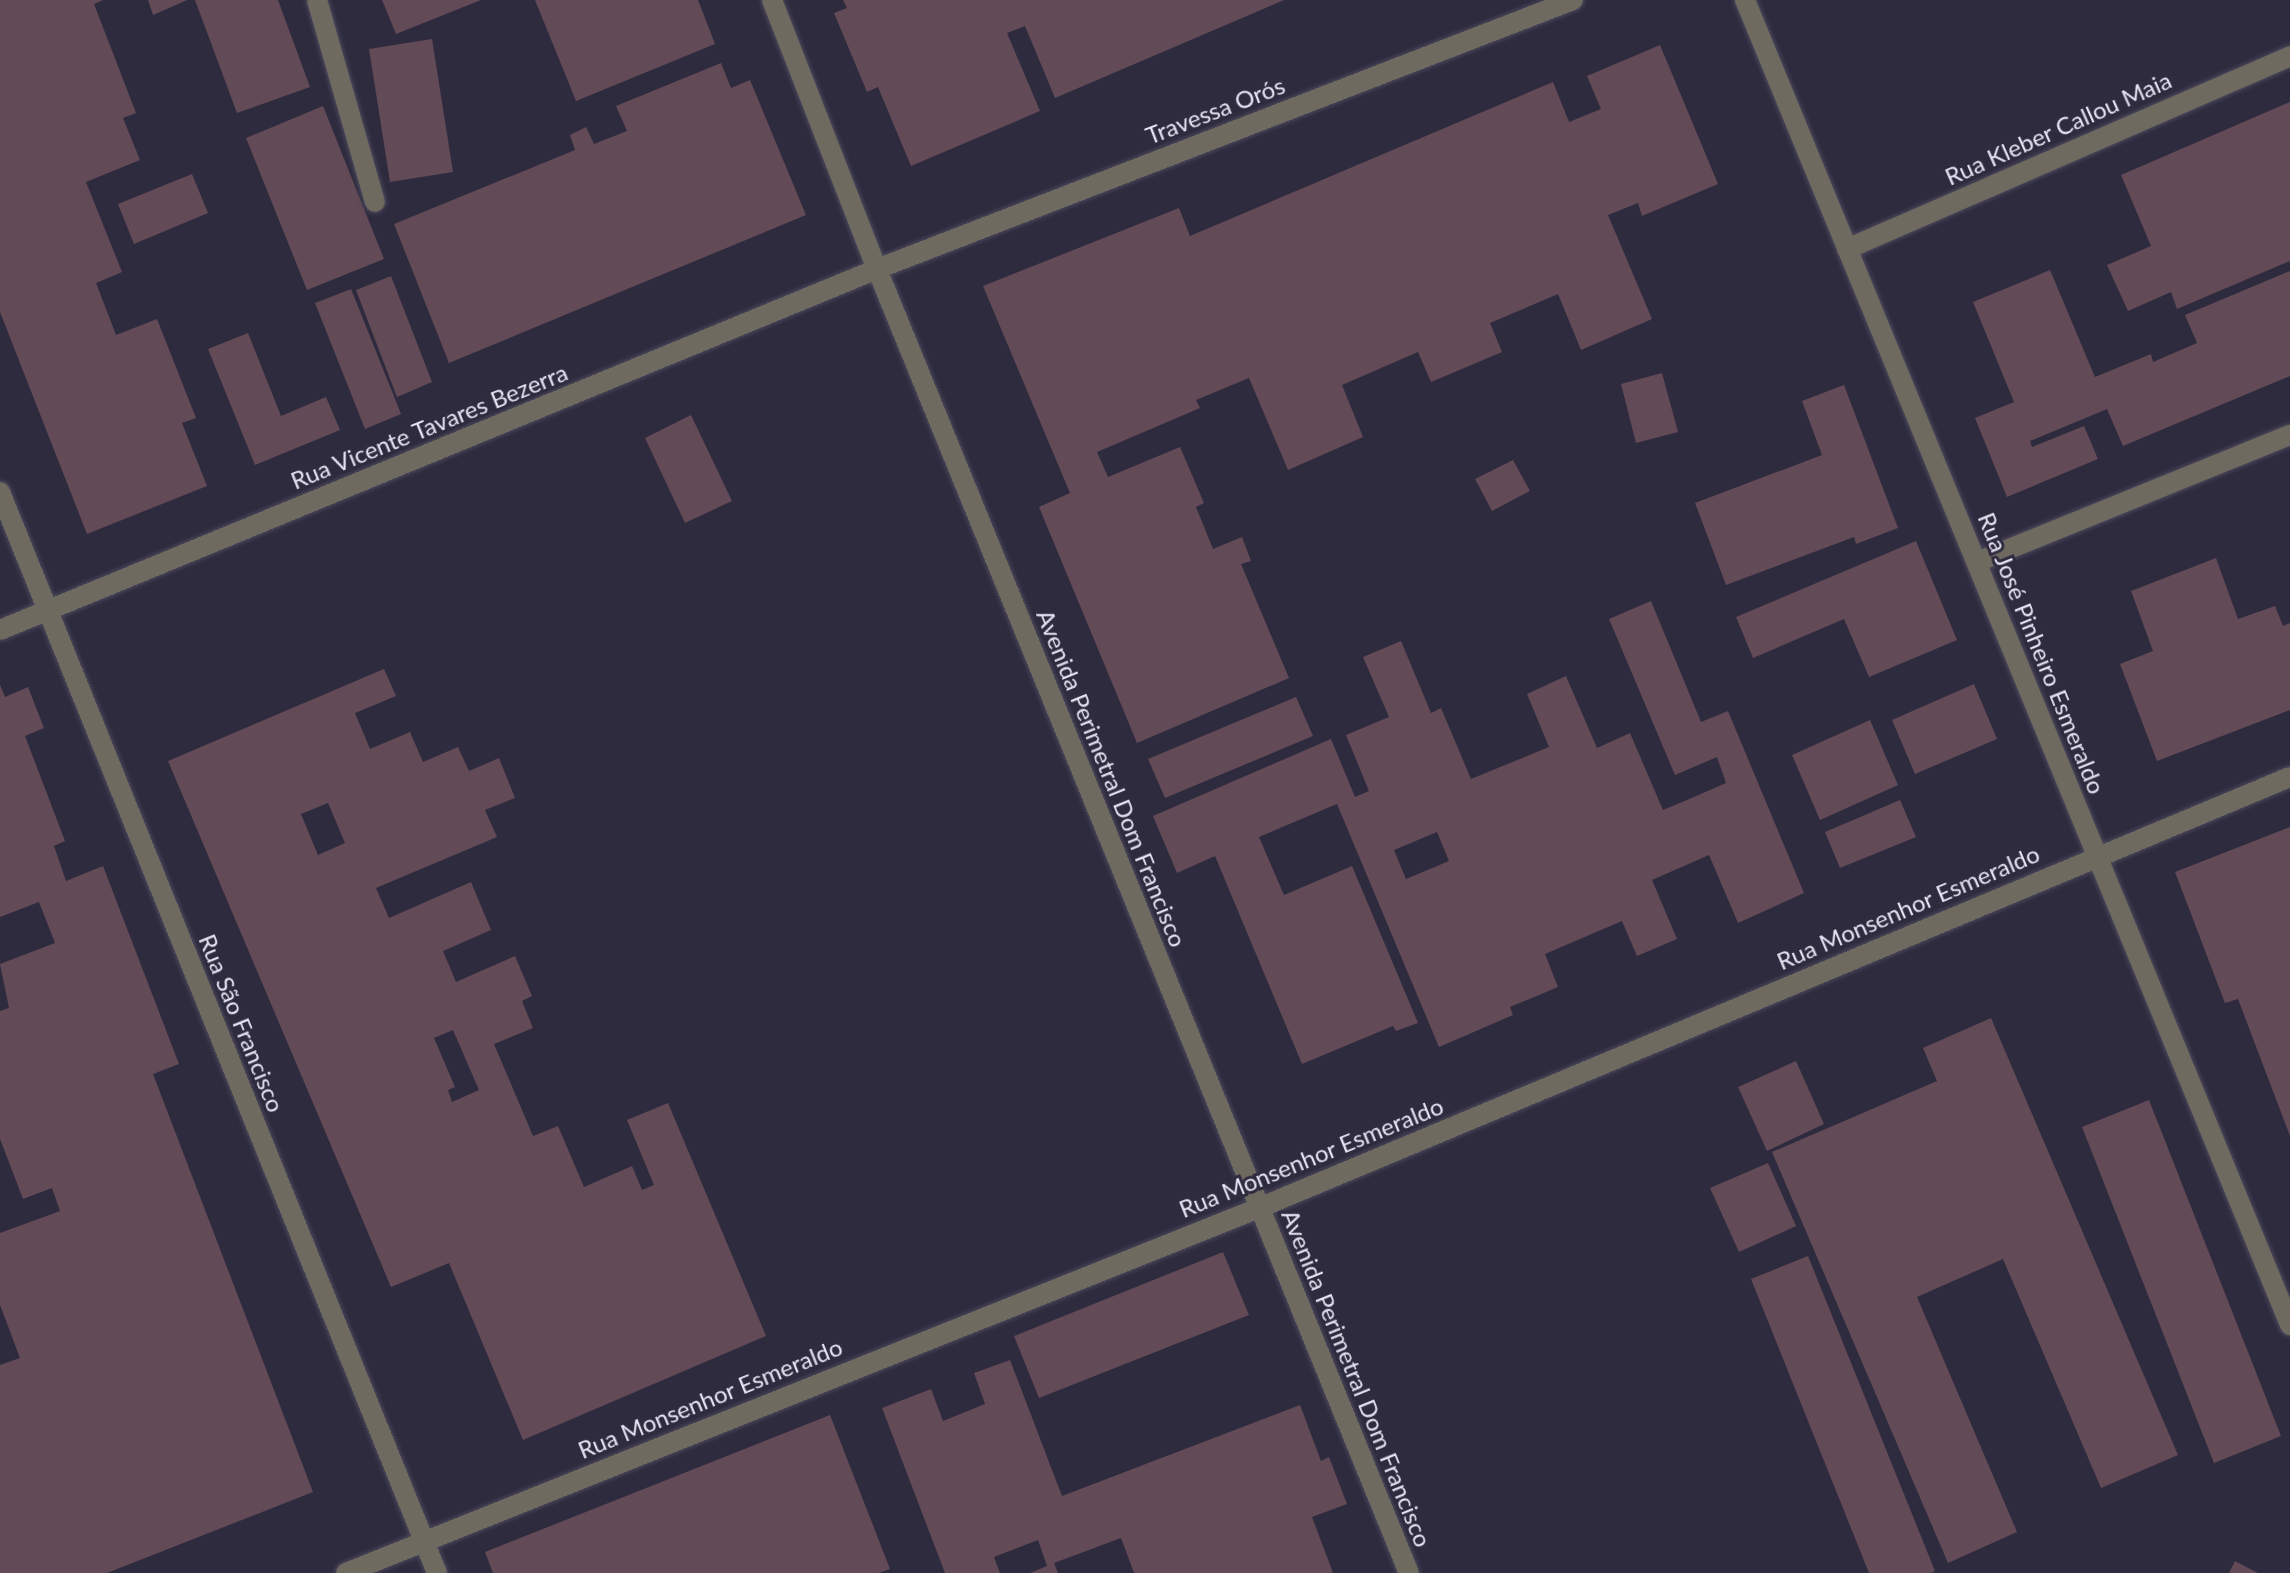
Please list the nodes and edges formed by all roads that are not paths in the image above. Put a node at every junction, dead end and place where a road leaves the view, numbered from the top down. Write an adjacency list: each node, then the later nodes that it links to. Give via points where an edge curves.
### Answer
1 (317, 0): 6 (street)
2 (772, 0): 8 (street, Avenida Perimetral Dom Francisco)
3 (1573, 0): 8 (street, Travessa Orós)
4 (1745, 0): 7 (street, Rua José Pinheiro Esmeraldo)
5 (2290, 56): 7 (street, Rua Kleber Callou Maia)
6 (375, 202)
7 (1847, 249): 11 (street, Rua José Pinheiro Esmeraldo)
8 (877, 269): 12 (street, Rua Vicente Tavares Bezerra); 16 (street, Avenida Perimetral Dom Francisco)
9 (2290, 435): 11 (street)
10 (0, 492): 12 (street, Rua São Francisco)
11 (1977, 562): 15 (street, Rua José Pinheiro Esmeraldo)
12 (47, 611): 13 (street, Rua Vicente Tavares Bezerra); 18 (street, Rua São Francisco)
13 (0, 630)
14 (2290, 777): 15 (street, Rua Monsenhor Esmeraldo)
15 (2097, 857): 16 (street, Rua Monsenhor Esmeraldo); 17 (street, Rua José Pinheiro Esmeraldo)
16 (1259, 1208): 18 (street, Rua Monsenhor Esmeraldo); 21 (street, Avenida Perimetral Dom Francisco)
17 (2290, 1325)
18 (424, 1540): 19 (street, Rua Monsenhor Esmeraldo); 20 (street, Rua São Francisco)
19 (346, 1573)
20 (437, 1573)
21 (1409, 1573)

